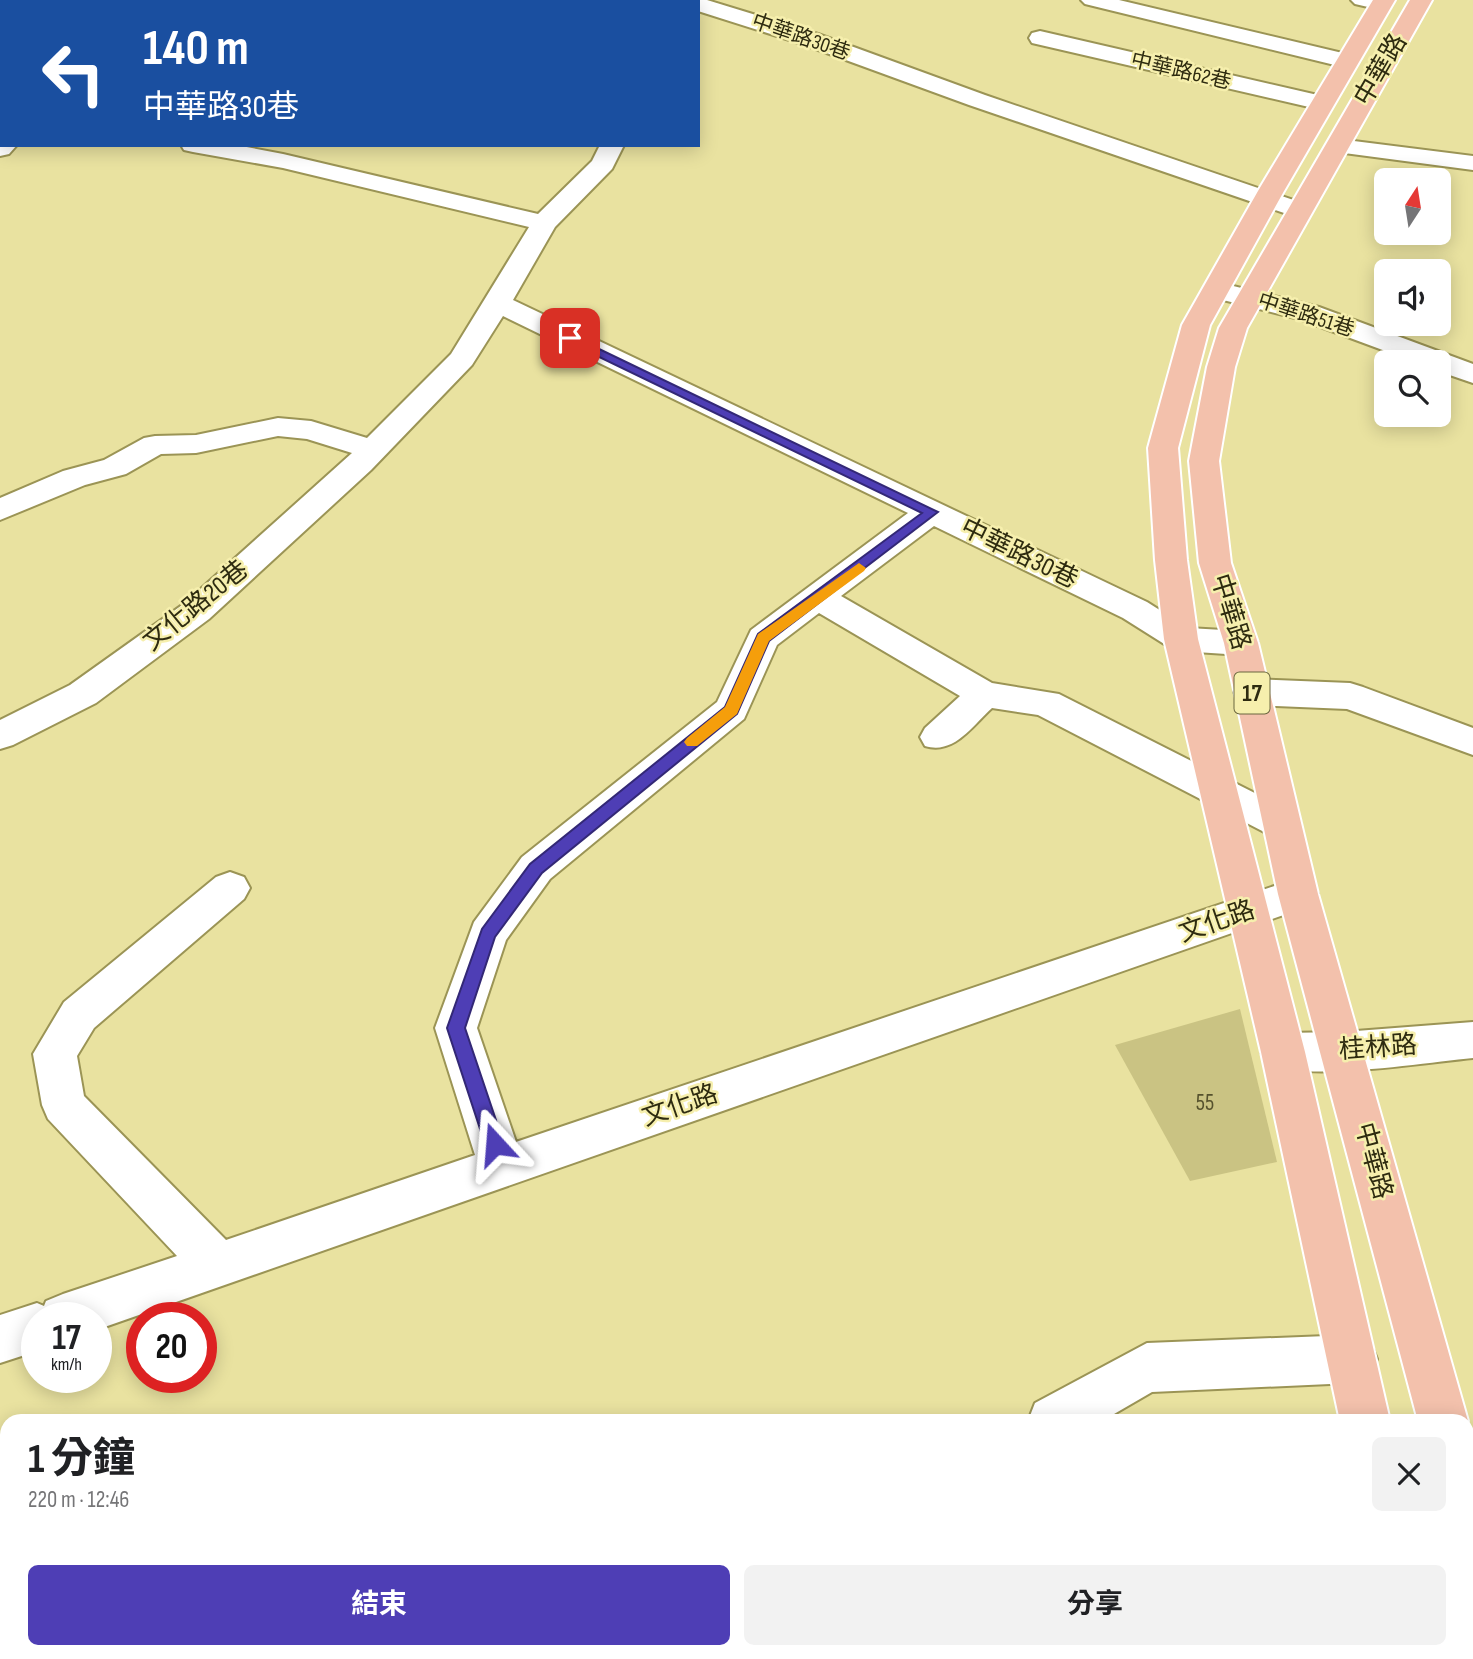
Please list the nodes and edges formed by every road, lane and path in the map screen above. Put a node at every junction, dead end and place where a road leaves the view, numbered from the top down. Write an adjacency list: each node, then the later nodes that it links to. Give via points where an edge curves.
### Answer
1 (1092, 0): 6 (street, 中華路62巷)
2 (1421, 0): 8 (main road, 中華路 / 17)
3 (1375, 1): 6 (main road, 中華路 / 17)
4 (700, 5): 12 (street, 中華路30巷, via 810,39)
5 (1040, 38): 7 (street, 中華路62巷)
6 (1347, 61): 7 (main road, 中華路 / 17)
7 (1322, 103): 12 (main road, 中華路 / 17)
8 (1338, 146): 11 (street); 13 (main road, 中華路 / 17)
9 (204, 147): 14 (street, via 284,161)
10 (611, 147): 14 (street, 文化路20巷, via 603,164)
11 (1473, 163)
12 (1265, 201): 13 (street, 中華路30巷); 15 (main road, 中華路 / 17)
13 (1299, 210): 15 (main road, 中華路 / 17)
14 (544, 223): 16 (street, 文化路20巷)
15 (1233, 293): 17 (street, 中華路51巷, via 1309,313); 22 (main road, 中華路 / 17, via 1196,325 1163,448); 23 (main road, 中華路 / 17, via 1233,328 1204,461 1215,564)
16 (498, 303): 18 (street, 文化路20巷, via 462,359); 20 (street, 中華路30巷)
17 (1473, 374)
18 (372, 450): 19 (street, via 311,430 278,428 196,444 155,445 115,467 74,478); 26 (street, 文化路20巷, via 197,611 83,694)
19 (0, 510)
20 (931, 512): 21 (street); 22 (street, 中華路30巷, via 1135,610)
21 (819, 598): 25 (street); 37 (street, via 763,638 732,710 536,868 488,934 456,1028)
22 (1181, 639): 23 (street, 中華路30巷); 29 (main road, 中華路 / 17)
23 (1241, 643): 24 (main road, 中華路 / 17)
24 (1252, 692): 28 (street, via 1350,696); 30 (main road, 中華路 / 17)
25 (984, 695): 27 (street); 29 (street, via 1046,703)
26 (0, 736)
27 (939, 737)
28 (1473, 742)
29 (1219, 792): 30 (street); 33 (main road, 中華路 / 17)
30 (1282, 824): 32 (main road, 中華路 / 17)
31 (230, 888): 38 (street, via 79,1015 55,1054 64,1105)
32 (1298, 894): 33 (street, 文化路); 35 (main road, 中華路 / 17)
33 (1248, 911): 36 (main road, 中華路 / 17); 37 (street, 文化路)
34 (1473, 1041): 35 (street, 桂林路)
35 (1343, 1051): 36 (street, 桂林路); 45 (main road, 中華路 / 17)
36 (1283, 1052): 42 (main road, 中華路 / 17)
37 (502, 1167): 38 (street, 文化路)
38 (218, 1265): 39 (street, 文化路)
39 (110, 1302)
40 (21, 1332): 41 (street)
41 (0, 1339)
42 (1352, 1359): 43 (street, via 1147,1368); 44 (main road, 中華路 / 17)
43 (1065, 1414)
44 (1364, 1414)
45 (1441, 1414)

